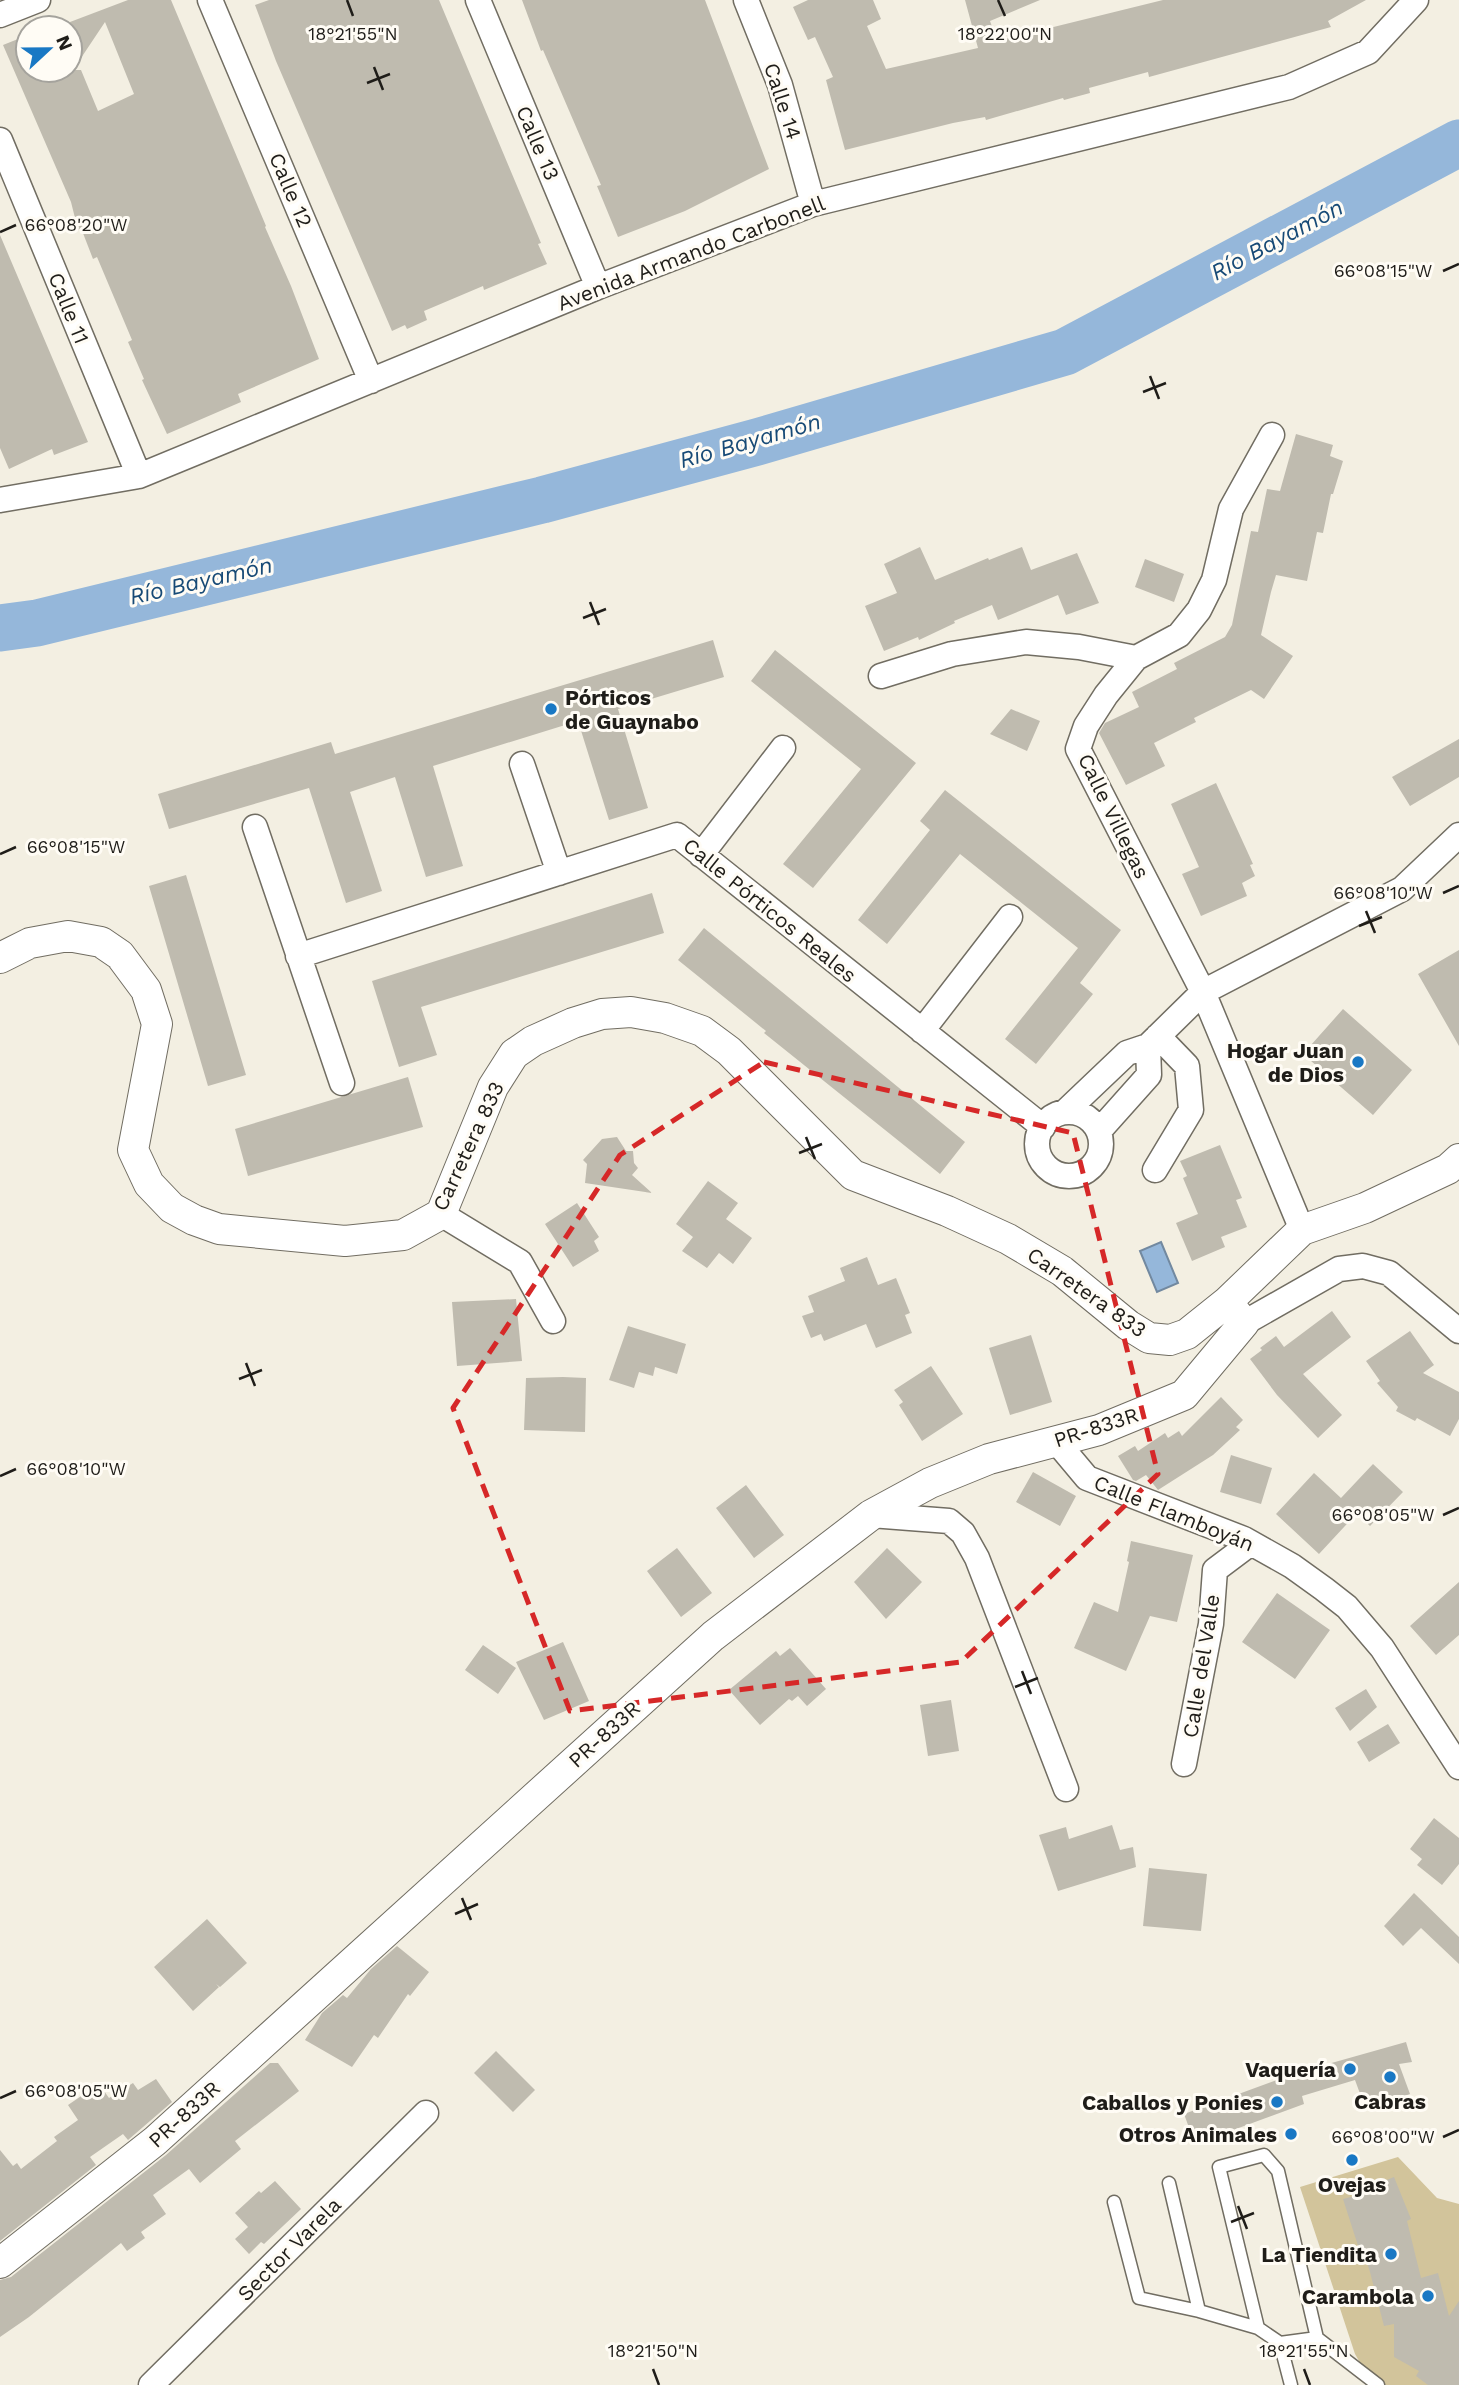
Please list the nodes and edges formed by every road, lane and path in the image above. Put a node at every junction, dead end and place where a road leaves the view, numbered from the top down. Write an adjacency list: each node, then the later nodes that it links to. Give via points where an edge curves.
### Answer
1 (38, 0): 6 (street)
2 (210, 0): 10 (street, Calle 12)
3 (478, 0): 9 (street, Calle 13)
4 (746, 0): 8 (street, Calle 14, via 780,85)
5 (1416, 0): 8 (street, Avenida Armando Carbonell, via 1368,52 1289,87)
6 (0, 15)
7 (0, 141): 12 (street, Calle 11)
8 (813, 204): 9 (street, Avenida Armando Carbonell)
9 (598, 287): 10 (street, Avenida Armando Carbonell)
10 (371, 381): 12 (street, Avenida Armando Carbonell)
11 (1272, 435): 14 (street, Calle Villegas, via 1231,509 1214,580 1199,610 1179,635)
12 (139, 477): 13 (street, Avenida Armando Carbonell)
13 (0, 500)
14 (1136, 658): 15 (street, via 1026,642 952,654); 25 (street, Calle Villegas, via 1092,716 1078,749)
15 (881, 676)
16 (783, 748): 20 (street)
17 (522, 764): 21 (street)
18 (255, 827): 23 (street)
19 (1459, 835): 25 (street, via 1402,889)
20 (701, 855): 21 (street, Calle Pórticos Reales, via 677,835); 26 (street, Calle Pórticos Reales)
21 (559, 873): 23 (street, Calle Pórticos Reales)
22 (1010, 917): 26 (street)
23 (298, 956): 28 (street)
24 (0, 958): 34 (street, Carretera 833, via 30,943 68,936 101,942 120,956 146,990 156,1024 133,1150 149,1184 172,1208 219,1229 345,1241 403,1235)
25 (1203, 992): 27 (street); 35 (street, Calle Villegas)
26 (922, 1031): 30 (street, Calle Pórticos Reales)
27 (1153, 1041): 29 (street, via 1126,1053); 31 (street, via 1149,1075); 33 (street, via 1187,1066 1191,1110)
28 (342, 1083)
29 (1065, 1112): 30 (street); 31 (street, via 1085,1116)
30 (1043, 1126): 31 (street, via 1038,1140 1042,1160 1057,1174 1068,1177 1088,1171 1096,1163)
31 (1099, 1132)
32 (1459, 1158): 35 (street, Carretera 833, via 1448,1169 1365,1208)
33 (1156, 1170)
34 (441, 1214): 36 (street, Carretera 833, via 493,1087 514,1054 573,1023 631,1012 702,1031 729,1051 853,1175 1008,1238 1062,1271 1149,1338 1170,1340); 37 (street, via 520,1262)
35 (1302, 1230): 36 (street, Carretera 833)
36 (1235, 1313): 38 (street, via 1339,1269 1363,1266 1389,1273); 39 (street, PR-833R / PR-833R, via 1184,1395 1099,1430)
37 (553, 1321)
38 (1459, 1331)
39 (1056, 1441): 40 (street, PR-833R / PR-833R, via 989,1459 930,1483); 41 (street, Calle Flamboyán, via 1087,1478)
40 (871, 1515): 44 (street, via 949,1521 963,1533 977,1558); 48 (street, PR-833R / PR-833R, via 713,1636 155,2141)
41 (1251, 1544): 42 (street, Calle del Valle, via 1215,1570 1211,1624); 43 (street, Calle Flamboyán, via 1292,1566 1347,1607 1382,1648)
42 (1184, 1764)
43 (1459, 1767)
44 (1066, 1789)
45 (426, 2113): 53 (street, Sector Varela)
46 (1169, 2183): 49 (lane)
47 (1114, 2202): 49 (lane, via 1139,2298)
48 (0, 2263)
49 (1199, 2311): 50 (lane)
50 (1258, 2328): 51 (lane, via 1219,2167 1264,2155 1278,2171); 52 (lane)
51 (1317, 2338): 52 (lane); 55 (lane)
52 (1280, 2343): 54 (lane)
53 (151, 2385)
54 (1291, 2385)
55 (1378, 2385)

